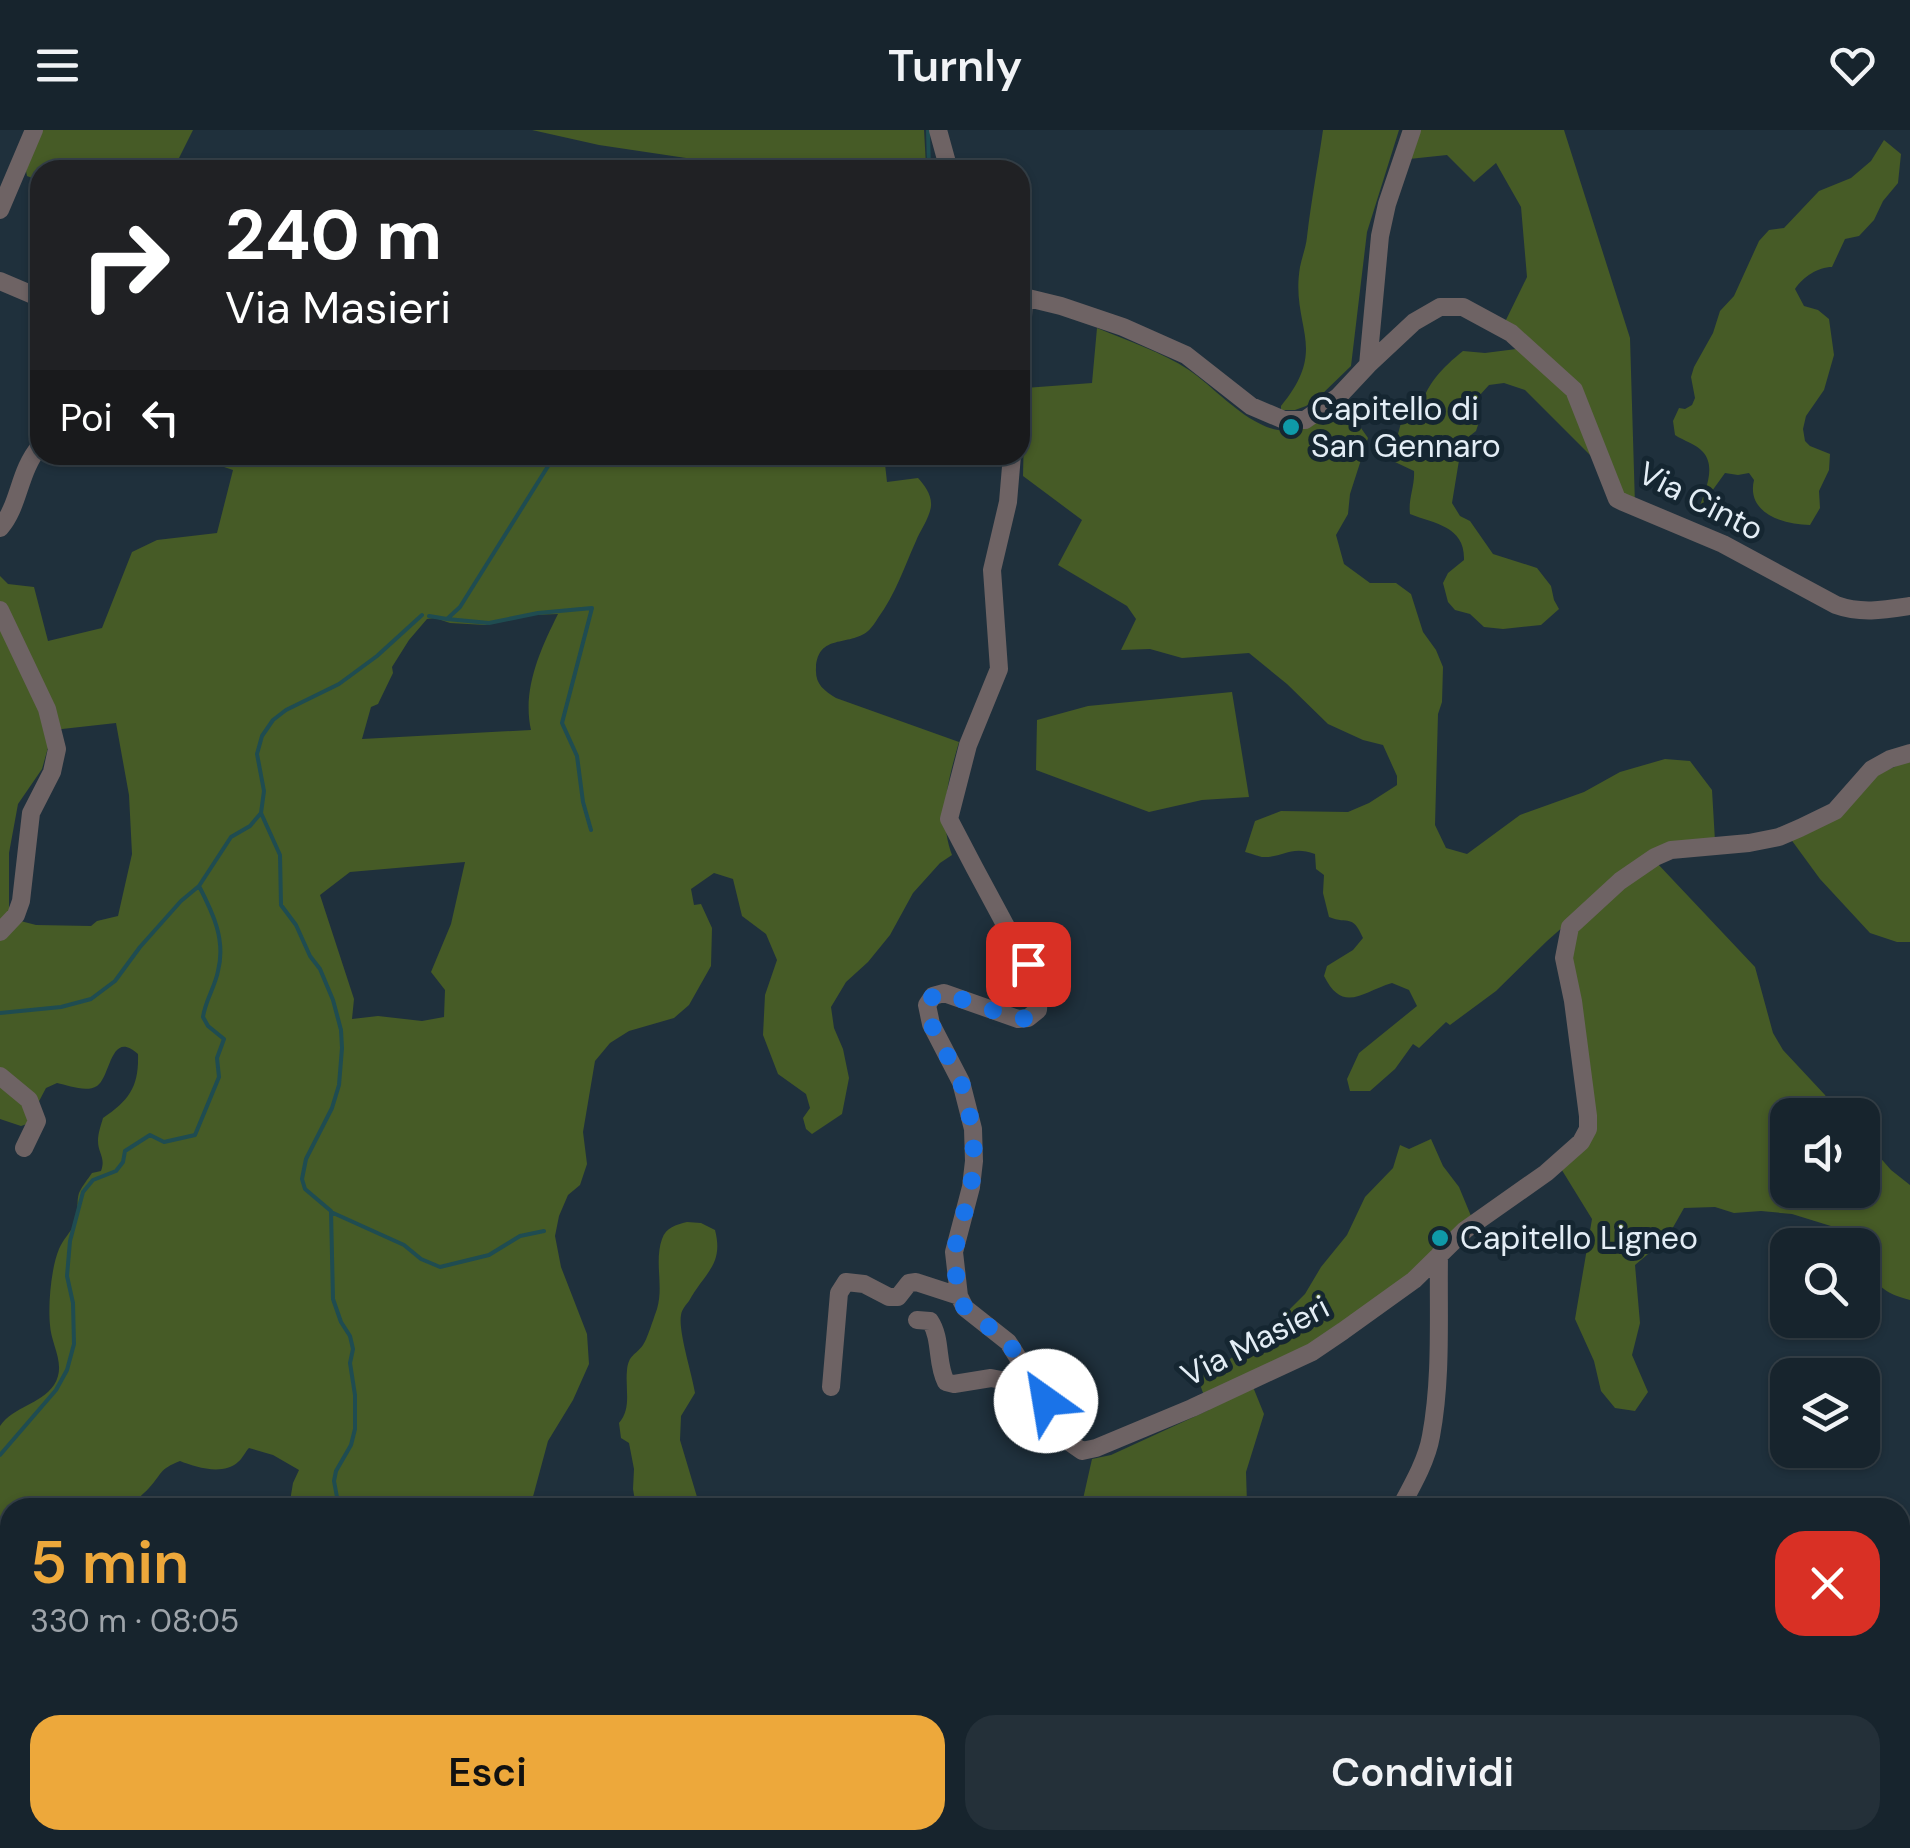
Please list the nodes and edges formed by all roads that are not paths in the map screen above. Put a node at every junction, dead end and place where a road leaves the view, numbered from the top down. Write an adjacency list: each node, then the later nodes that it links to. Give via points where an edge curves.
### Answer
1 (34, 130): 5 (street)
2 (938, 130): 4 (street)
3 (1412, 130): 9 (street, via 1380,236)
4 (946, 160)
5 (0, 210)
6 (0, 281): 7 (street)
7 (30, 294)
8 (1030, 297): 9 (street, Via Cinto, via 1186,355 1250,406 1284,420 1305,420 1338,398)
9 (1368, 365): 13 (street, Via Cinto, via 1414,322 1440,307 1463,307 1511,333 1574,390 1617,499 1723,544 1836,605 1872,612)
10 (30, 458): 12 (street)
11 (1011, 465): 20 (street, via 992,570 999,669 968,745 949,819 1028,964 1039,997 1038,1010 1018,1019 944,993 927,1005 961,1082 973,1129 971,1187 954,1252)
12 (0, 528)
13 (1910, 606)
14 (0, 610): 16 (street, via 47,709 57,749 31,813 22,901)
15 (1910, 753): 19 (street, Via Masieri, via 1872,770 1835,811 1800,828 1655,857 1570,926 1564,958 1588,1129 1546,1172)
16 (0, 932)
17 (0, 1076): 18 (street, via 29,1100 38,1121)
18 (24, 1148)
19 (1439, 1256): 23 (street, Via Masieri, via 1312,1352 1096,1448 1072,1444); 24 (street, via 1431,1437)
20 (958, 1296): 22 (street, via 916,1282 888,1297 846,1282 839,1293); 23 (street, Via Masieri, via 1008,1342)
21 (917, 1320): 23 (street, via 935,1328 946,1382 991,1378)
22 (831, 1387)
23 (1036, 1387)
24 (1406, 1498)

